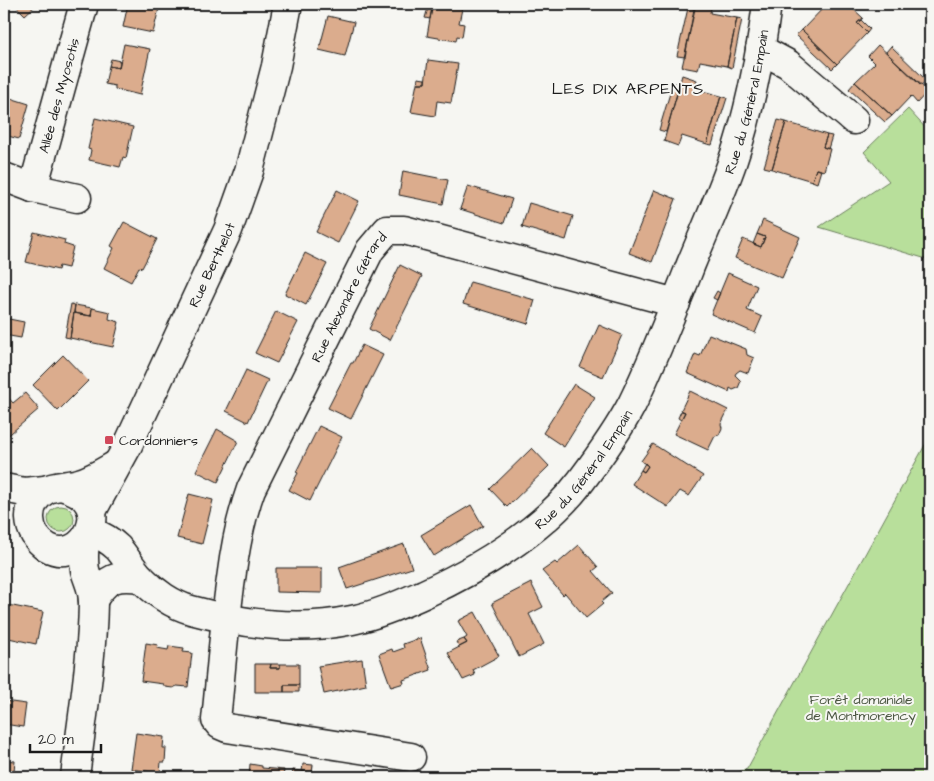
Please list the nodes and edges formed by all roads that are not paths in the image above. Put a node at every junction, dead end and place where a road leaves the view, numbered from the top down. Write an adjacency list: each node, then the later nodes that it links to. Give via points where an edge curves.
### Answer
1 (84, 4): 7 (street, Allée des Myosotis)
2 (288, 4): 10 (street, Rue Berthelot, via 249,170 228,230)
3 (767, 4): 4 (street, Rue du Général Empain)
4 (760, 49): 5 (street, via 788,64); 9 (street, Rue du Général Empain, via 732,162)
5 (854, 120)
6 (4, 177): 7 (street)
7 (33, 188): 8 (street)
8 (77, 198)
9 (676, 303): 19 (street, Rue du Général Empain, via 631,405 603,450 579,484 552,513 507,548 457,579 396,607 352,620 278,625); 19 (street, Rue Alexandre Gérard, via 416,232 387,230 370,250 250,489 236,543)
10 (117, 464): 12 (street, via 90,479); 15 (street, Rue Berthelot)
11 (4, 488): 12 (street, via 24,492)
12 (55, 488): 14 (street, via 37,497 29,515); 15 (street, via 74,489 82,495 88,502)
13 (4, 497): 14 (street)
14 (30, 525): 16 (street, via 34,535)
15 (89, 527): 16 (street, via 71,548); 17 (street, Rue du Général Empain, via 117,547); 18 (street, Rue Berthelot, via 84,549)
16 (55, 550): 20 (street, Rue Berthelot, via 77,580)
17 (142, 578): 18 (street, via 112,578 101,586); 19 (street, Rue du Général Empain, via 161,595 187,610)
18 (93, 600): 20 (street, Rue Berthelot)
19 (226, 618): 21 (street, via 216,720 220,725)
20 (92, 633): 22 (street, Rue Berthelot)
21 (411, 757)
22 (75, 777)

